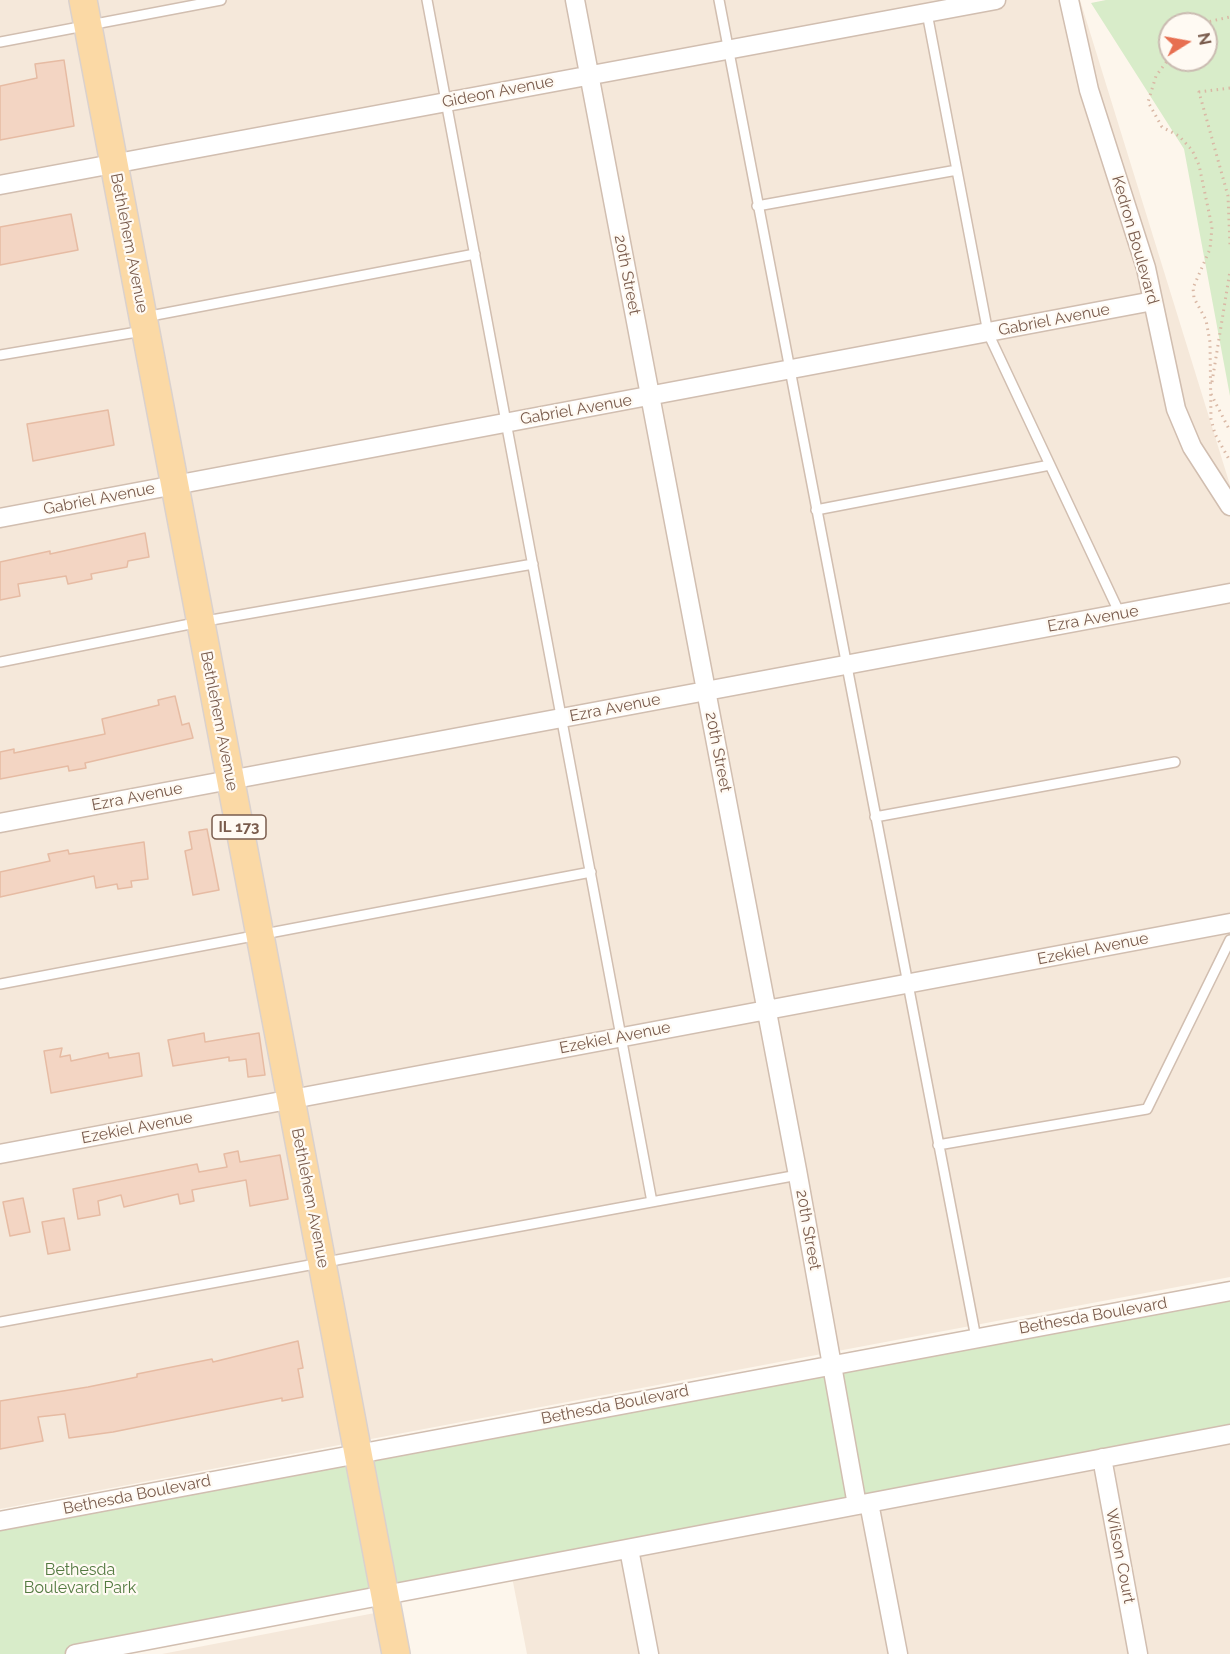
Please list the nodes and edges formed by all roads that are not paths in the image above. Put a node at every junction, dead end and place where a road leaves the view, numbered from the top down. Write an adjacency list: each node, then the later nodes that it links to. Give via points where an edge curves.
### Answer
1 (82, 0): 9 (main road, Bethlehem Avenue / IL 173)
2 (221, 0): 9 (lane)
3 (427, 0): 13 (lane)
4 (575, 0): 12 (street, 20th Street)
5 (719, 0): 11 (lane)
6 (996, 0): 8 (street, Gideon Avenue)
7 (1069, 0): 19 (street, Kedron Boulevard, via 1089,90)
8 (927, 13): 11 (street, Gideon Avenue); 15 (lane)
9 (87, 26): 10 (lane); 14 (main road, Bethlehem Avenue / IL 173)
10 (0, 42)
11 (727, 49): 12 (street, Gideon Avenue); 17 (lane)
12 (589, 74): 13 (street, Gideon Avenue); 24 (street, 20th Street)
13 (446, 102): 14 (street, Gideon Avenue); 18 (lane)
14 (114, 164): 16 (street, Gideon Avenue); 20 (main road, Bethlehem Avenue / IL 173)
15 (957, 170): 17 (lane); 21 (lane)
16 (0, 185)
17 (758, 206): 23 (lane)
18 (475, 254): 20 (lane); 25 (lane)
19 (1153, 301): 21 (street, Gabriel Avenue); 28 (street, Kedron Boulevard, via 1176,409 1192,447)
20 (144, 324): 22 (lane); 27 (main road, Bethlehem Avenue / IL 173)
21 (988, 333): 23 (street, Gabriel Avenue); 26 (lane)
22 (0, 355)
23 (789, 370): 24 (street, Gabriel Avenue); 29 (lane)
24 (650, 396): 25 (street, Gabriel Avenue); 37 (street, 20th Street)
25 (506, 423): 27 (street, Gabriel Avenue); 31 (lane)
26 (1050, 465): 29 (lane); 33 (lane)
27 (175, 485): 30 (street, Gabriel Avenue); 34 (main road, Bethlehem Avenue / IL 173)
28 (1230, 506)
29 (816, 510): 36 (lane)
30 (0, 518)
31 (533, 564): 34 (lane); 38 (lane)
32 (1230, 593): 33 (street, Ezra Avenue)
33 (1120, 614): 36 (street, Ezra Avenue)
34 (200, 622): 35 (lane); 40 (main road, Bethlehem Avenue / IL 173)
35 (0, 662)
36 (846, 664): 37 (street, Ezra Avenue); 41 (lane)
37 (706, 690): 38 (street, Ezra Avenue); 49 (street, 20th Street)
38 (562, 718): 40 (street, Ezra Avenue); 43 (lane)
39 (1175, 762): 41 (lane)
40 (230, 780): 42 (street, Ezra Avenue); 45 (main road, Bethlehem Avenue / IL 173)
41 (875, 817): 47 (lane)
42 (0, 823)
43 (591, 872): 45 (lane); 50 (lane)
44 (1230, 923): 47 (street, Ezekiel Avenue)
45 (260, 934): 48 (lane); 51 (main road, Bethlehem Avenue / IL 173)
46 (1230, 939): 52 (lane, via 1148,1109)
47 (907, 983): 49 (street, Ezekiel Avenue); 52 (lane)
48 (0, 984)
49 (767, 1010): 50 (street, Ezekiel Avenue); 54 (street, 20th Street)
50 (622, 1037): 51 (street, Ezekiel Avenue); 55 (lane)
51 (291, 1099): 53 (street, Ezekiel Avenue); 56 (main road, Bethlehem Avenue / IL 173)
52 (938, 1145): 59 (lane)
53 (0, 1154)
54 (798, 1175): 55 (lane); 60 (street, 20th Street)
55 (652, 1202): 56 (lane)
56 (322, 1262): 58 (lane); 62 (main road, Bethlehem Avenue / IL 173)
57 (1230, 1291): 59 (street, Bethesda Boulevard)
58 (0, 1322)
59 (975, 1338): 60 (street, Bethesda Boulevard)
60 (832, 1364): 62 (street, Bethesda Boulevard); 64 (street, 20th Street)
61 (1230, 1434): 63 (street)
62 (358, 1454): 65 (street, Bethesda Boulevard); 67 (main road, Bethlehem Avenue / IL 173)
63 (1102, 1458): 64 (street); 72 (street, Wilson Court)
64 (863, 1504): 66 (street); 71 (street, 20th Street)
65 (0, 1521)
66 (629, 1549): 67 (street); 70 (street)
67 (385, 1595): 68 (street); 69 (main road, Bethlehem Avenue / IL 173)
68 (75, 1654)
69 (396, 1654)
70 (649, 1654)
71 (898, 1654)
72 (1138, 1654)

